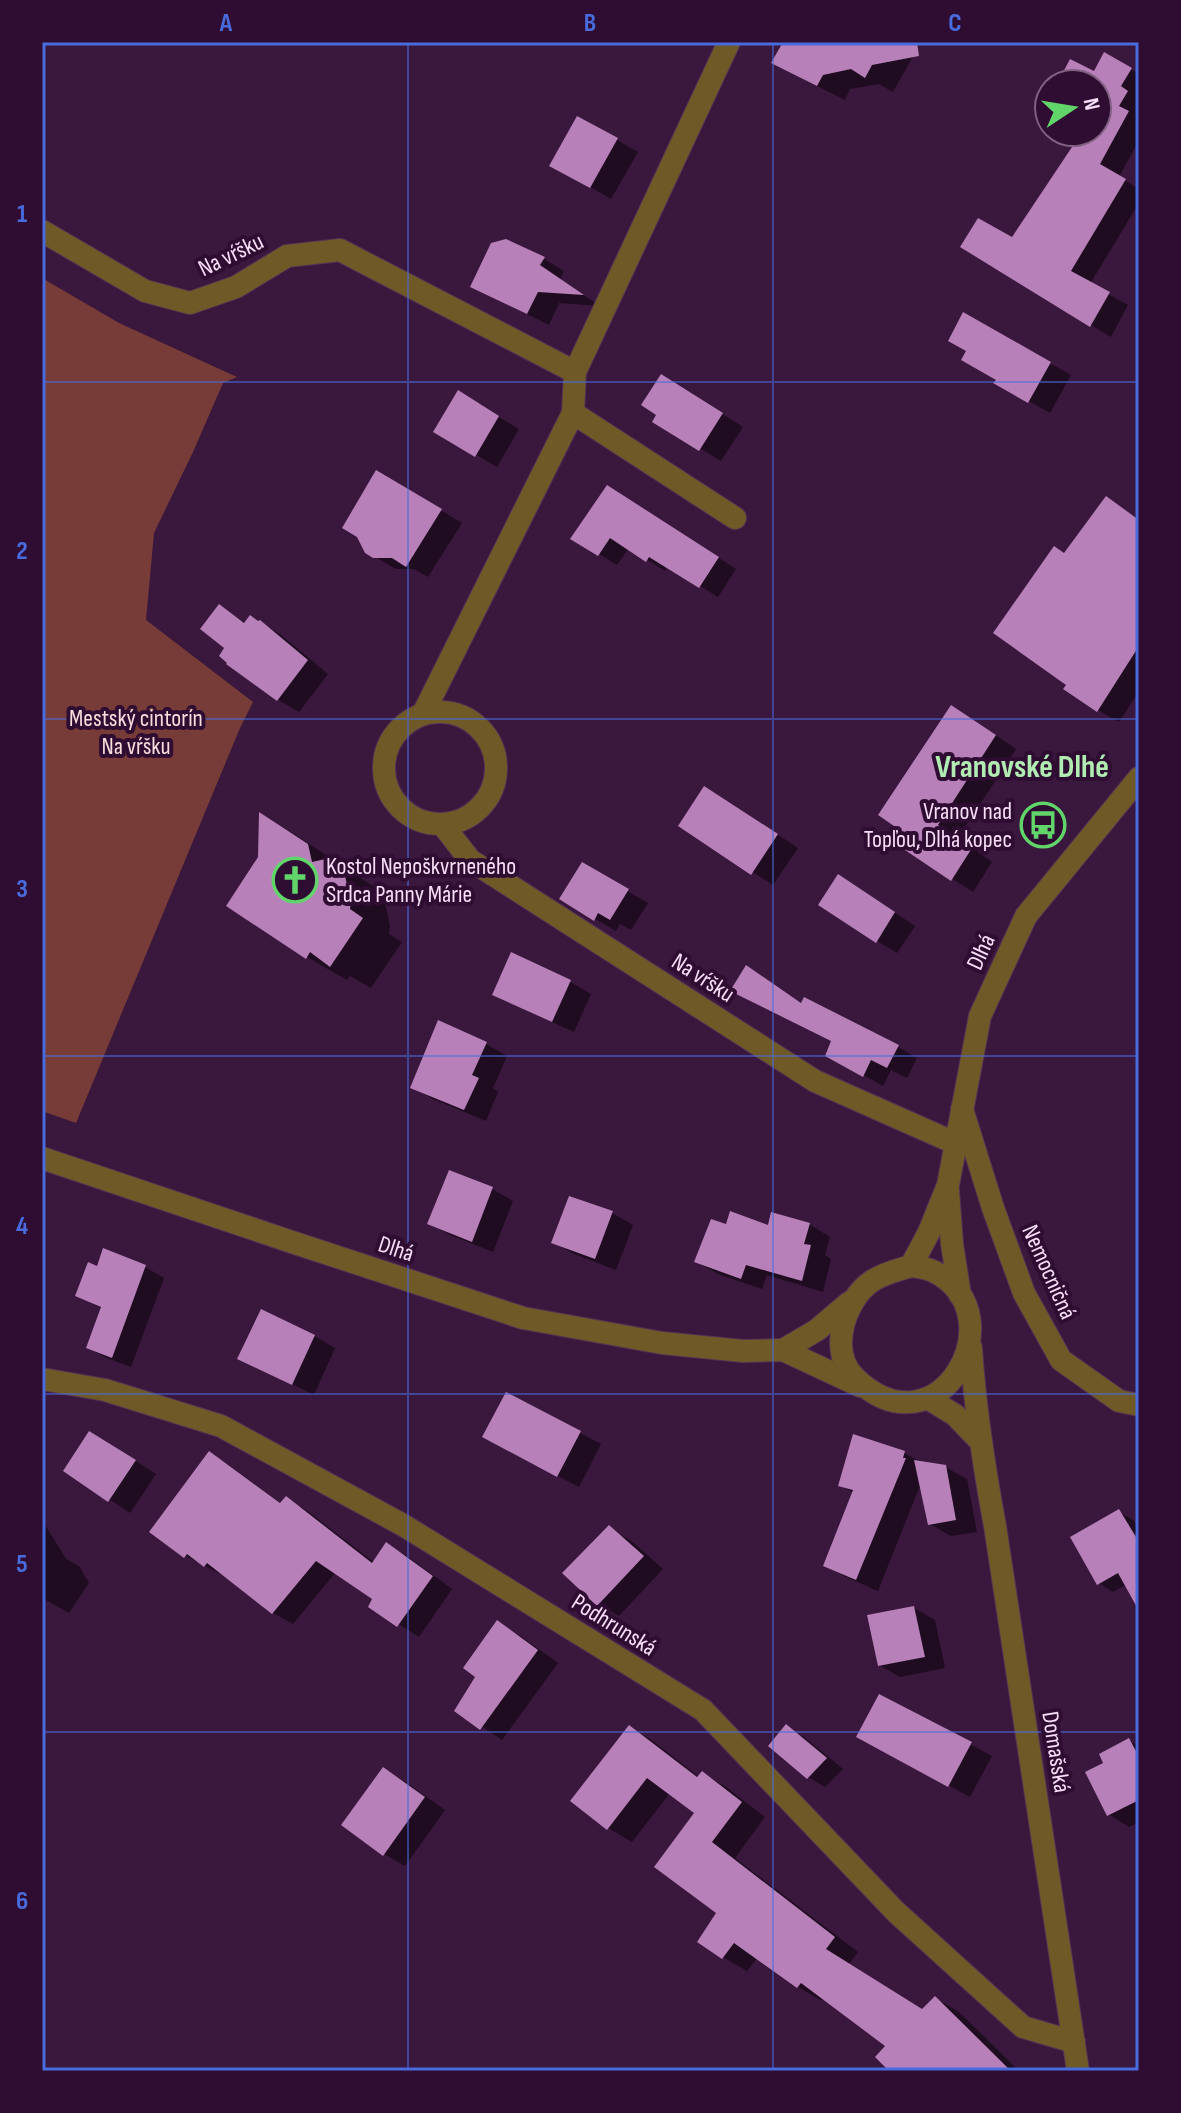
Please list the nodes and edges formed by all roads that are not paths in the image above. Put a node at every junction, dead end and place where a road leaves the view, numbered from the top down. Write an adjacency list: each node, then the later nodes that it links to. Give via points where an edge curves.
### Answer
1 (729, 42): 3 (street)
2 (42, 231): 3 (street, Na vŕšku, via 145,291 190,303 236,287 287,256 340,250)
3 (575, 372): 4 (street)
4 (573, 413): 5 (street); 6 (street)
5 (735, 518)
6 (423, 714): 8 (street, via 397,731 384,774 388,789 406,812); 8 (street, via 444,711 482,729 497,769 493,790 481,807 463,820)
7 (1139, 778): 9 (street, Dlhá, via 1026,916 980,1016)
8 (442, 824): 10 (street, Na vŕšku, via 470,860 815,1081)
9 (962, 1109): 10 (street, Dlhá); 13 (street)
10 (957, 1144): 12 (street, Dlhá)
11 (42, 1158): 18 (street, Dlhá, via 523,1318 662,1343)
12 (948, 1185): 13 (street, via 961,1174 973,1177); 14 (street); 15 (street)
13 (993, 1208): 22 (street, Nemocničná, via 1024,1293 1061,1360 1119,1401)
14 (911, 1266): 15 (street, via 932,1270); 16 (street, via 870,1282)
15 (960, 1295): 17 (street, via 969,1314)
16 (852, 1301): 18 (street); 20 (street, via 841,1349 850,1373)
17 (970, 1341): 21 (street, via 965,1362 953,1379); 23 (street, Domašská)
18 (783, 1350): 20 (street)
19 (42, 1379): 24 (street, Podhrunská, via 105,1390 221,1426 403,1525 703,1710 896,1912 1023,2027)
20 (868, 1390): 21 (street, via 897,1401)
21 (929, 1399): 23 (street, via 955,1415)
22 (1139, 1405)
23 (980, 1441): 24 (street, Domašská)
24 (1074, 2042): 25 (street, Domašská)
25 (1078, 2071)

